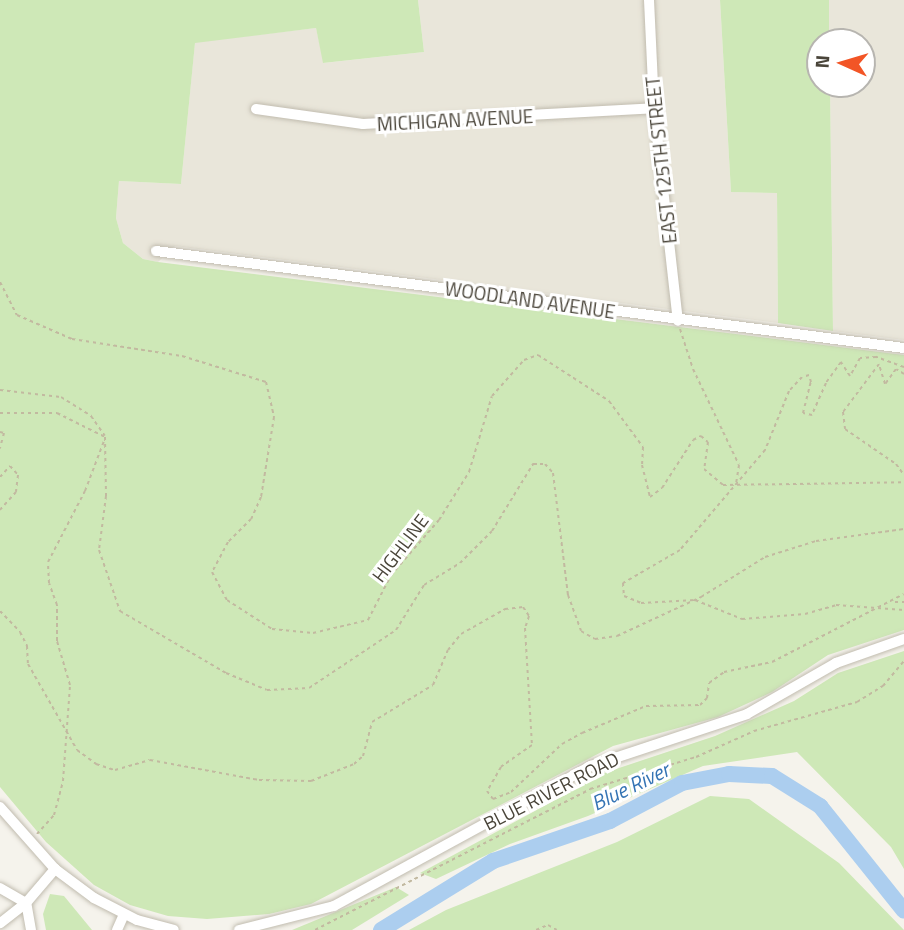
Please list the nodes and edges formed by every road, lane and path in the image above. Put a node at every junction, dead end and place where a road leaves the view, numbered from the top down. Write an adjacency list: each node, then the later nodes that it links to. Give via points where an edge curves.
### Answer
1 (649, 0): 2 (street, EAST 125TH STREET)
2 (654, 108): 3 (street, MICHIGAN AVENUE, via 363,124); 6 (street, EAST 125TH STREET)
3 (256, 109)
4 (156, 251): 6 (street, WOODLAND AVENUE)
5 (0, 282): 18 (path, HIGHLINE, via 18,315 72,338 182,356 266,382 274,417 261,497 251,519 228,542 212,572 227,600 272,629 313,633 368,620 391,575 439,520 469,472 492,396 524,360 538,355 609,401 643,447 650,497 662,488 693,440 701,436 708,442 704,469 714,481)
6 (678, 321): 7 (street, WOODLAND AVENUE); 18 (path, via 693,369 738,465)
7 (904, 348)
8 (904, 367): 18 (path, via 876,357 860,358 850,376 841,362 812,415 803,413 811,382 809,375 802,377 789,391 765,450)
9 (904, 374): 15 (path, via 896,369 885,384 879,364 844,412 845,429 896,464)
10 (0, 390): 13 (path, via 61,397 91,416)
11 (0, 413): 13 (path, via 57,413)
12 (0, 432): 14 (path)
13 (105, 438): 22 (path, via 106,496 99,550 120,611 226,673 267,690 309,688 396,630 424,585 460,563 492,531 533,464 545,464 553,473 568,595 581,631 595,639 617,636); 30 (path, via 85,491 48,562 48,583 57,606 57,641 70,685)
14 (0, 448)
15 (904, 475)
16 (0, 477): 19 (path, via 10,467 18,475 16,492)
17 (904, 482): 18 (path, HIGHLINE)
18 (736, 484): 22 (path, via 680,550 623,583 624,596 640,603)
19 (0, 510)
20 (904, 529): 22 (path, via 816,541 765,557)
21 (904, 594): 23 (path)
22 (695, 600): 25 (path, via 742,619 804,614 836,605)
23 (891, 602): 24 (path); 25 (path)
24 (904, 602)
25 (878, 608): 26 (path); 30 (path, via 772,662 724,672 709,683 707,698 700,705 646,706 582,733 562,744 511,792 493,799 487,791 501,767 532,745 525,628 529,615 523,607 505,609 461,634 448,650 433,685 372,722 363,756 310,781 259,780 150,760 115,770 77,750)
26 (904, 610)
27 (0, 611): 30 (path, via 20,632 28,664)
28 (904, 639): 41 (street, BLUE RIVER ROAD, via 836,663 747,714 591,766 334,906)
29 (904, 661): 42 (path, via 883,686 857,702 590,789)
30 (68, 728): 32 (path, via 54,815)
31 (0, 807): 32 (street)
32 (30, 841): 33 (street)
33 (55, 869): 35 (street); 36 (street)
34 (0, 888): 35 (street)
35 (26, 903): 37 (street); 39 (street)
36 (124, 914): 38 (street); 40 (street)
37 (1, 926)
38 (169, 929)
39 (31, 930)
40 (117, 930)
41 (239, 930)
42 (315, 930)
43 (536, 930): 44 (path, via 548,925)
44 (557, 930)

